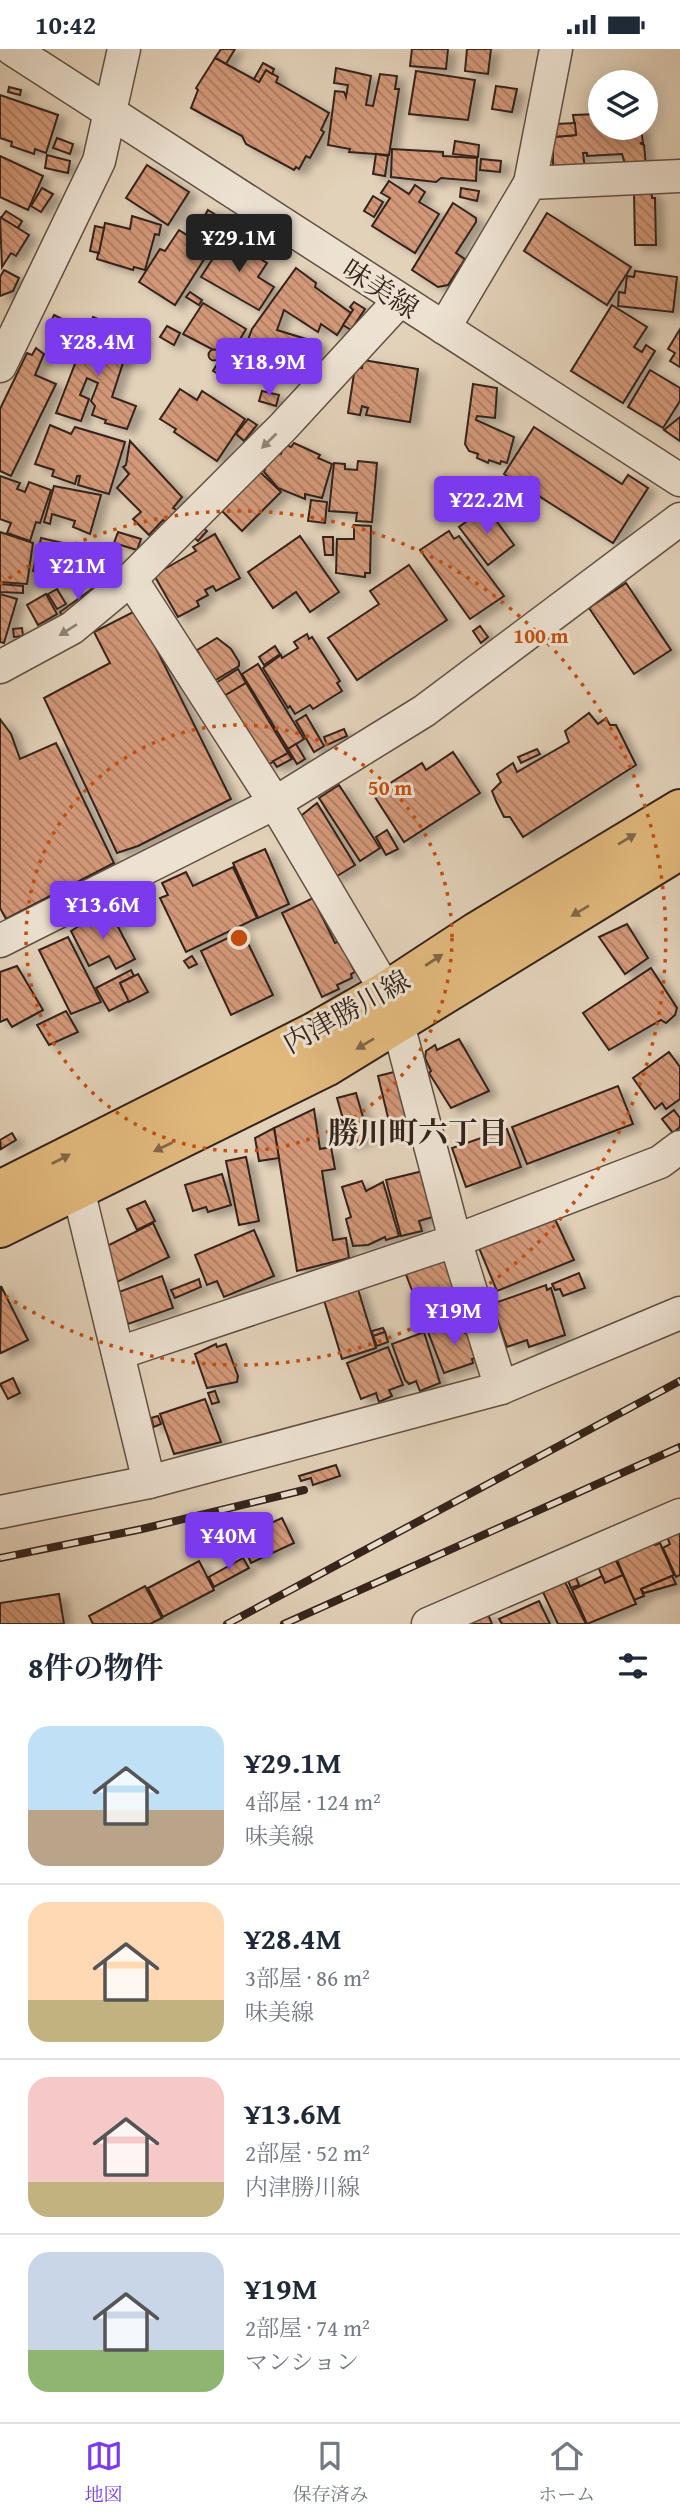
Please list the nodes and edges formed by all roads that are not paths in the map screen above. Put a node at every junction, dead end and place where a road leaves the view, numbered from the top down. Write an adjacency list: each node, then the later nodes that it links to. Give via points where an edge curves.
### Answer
1 (12, 49): 4 (street, 味美線)
2 (124, 49): 4 (street)
3 (556, 49): 6 (street)
4 (109, 113): 7 (street, 味美線); 8 (street, via 99,161)
5 (680, 176): 6 (street)
6 (530, 183): 9 (street)
7 (399, 301): 9 (street, 味美線); 13 (street, one-way to 13, via 283,427)
8 (10, 322): 10 (street)
9 (444, 328): 11 (street, 味美線)
10 (0, 366)
11 (680, 480)
12 (680, 519): 15 (street, via 424,711)
13 (131, 579): 14 (street, one-way to 14, via 72,628); 15 (street)
14 (0, 667)
15 (275, 803): 18 (street); 19 (street)
16 (680, 809): 19 (main road, 内津勝川線, one-way to 16, via 476,932)
17 (680, 850): 19 (main road, 内津勝川線, one-way to 19)
18 (0, 941)
19 (392, 1008): 21 (main road, 内津勝川線, one-way to 19, via 314,1032); 22 (main road, 内津勝川線, one-way to 22, via 327,1067); 24 (street)
20 (680, 1147): 24 (street, via 660,1161)
21 (0, 1189)
22 (78, 1189): 23 (main road, 内津勝川線); 26 (street)
23 (0, 1228)
24 (455, 1240): 26 (street); 27 (street)
25 (680, 1313): 27 (street)
26 (119, 1353): 28 (street)
27 (501, 1388): 28 (street)
28 (149, 1482): 29 (street)
29 (0, 1511)
30 (680, 1515): 31 (street)
31 (428, 1624)

